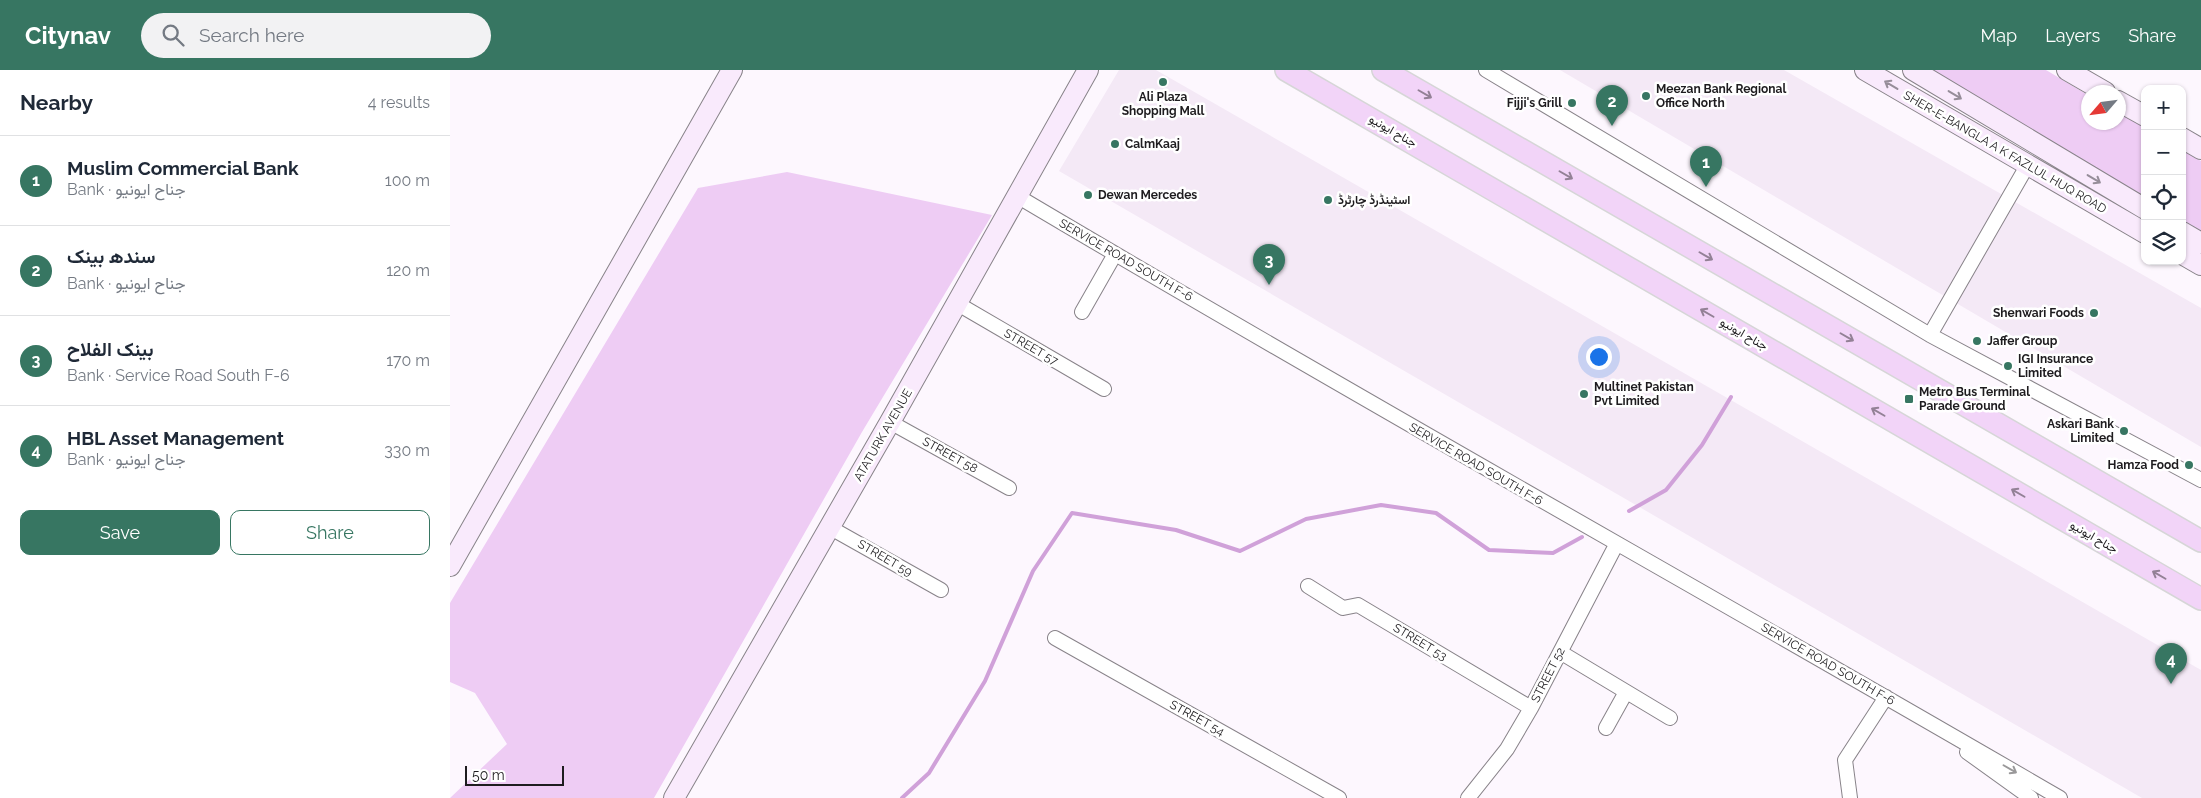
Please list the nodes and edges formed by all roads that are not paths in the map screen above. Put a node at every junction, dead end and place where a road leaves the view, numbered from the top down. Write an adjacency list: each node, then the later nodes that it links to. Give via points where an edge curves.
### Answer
1 (732, 70): 32 (street)
2 (1088, 70): 15 (street, ATATURK AVENUE)
3 (1286, 70): 37 (main road, جناح ایونیو, one-way to 3)
4 (1382, 70): 31 (main road, one-way to 31)
5 (1486, 70): 25 (street)
6 (1865, 70): 14 (street, SHER-E-BANGLA A K FAZLUL HUQ ROAD, one-way to 6)
7 (1913, 70): 16 (street, SHER-E-BANGLA A K FAZLUL HUQ ROAD, one-way to 16)
8 (2067, 70): 9 (street)
9 (2093, 85)
10 (2126, 105): 11 (street)
11 (2141, 114)
12 (2186, 140): 13 (street)
13 (2201, 149)
14 (2027, 166): 17 (street, SHER-E-BANGLA A K FAZLUL HUQ ROAD); 25 (street)
15 (1017, 196): 20 (street, SERVICE ROAD SOUTH F-6); 23 (street, ATATURK AVENUE)
16 (2141, 207)
17 (2141, 231)
18 (2186, 234): 19 (street)
19 (2201, 243)
20 (1115, 254): 24 (street); 33 (street, SERVICE ROAD SOUTH F-6)
21 (2186, 256): 22 (street)
22 (2201, 265)
23 (958, 304): 26 (street, STREET 57); 27 (street, ATATURK AVENUE)
24 (1082, 312)
25 (1930, 335): 28 (street)
26 (1104, 389)
27 (890, 422): 29 (street, STREET 58); 30 (street, ATATURK AVENUE)
28 (2201, 480)
29 (1009, 488)
30 (829, 527): 36 (street, STREET 59); 46 (street, ATATURK AVENUE)
31 (2201, 541)
32 (456, 543): 34 (street)
33 (1616, 545): 39 (street, STREET 52); 41 (street, SERVICE ROAD SOUTH F-6)
34 (450, 566)
35 (1308, 586): 42 (street, STREET 53, via 1343,608 1358,606)
36 (941, 590)
37 (2201, 599)
38 (1055, 638): 47 (street, STREET 54)
39 (1560, 652): 40 (street); 42 (street, STREET 52)
40 (1626, 692): 43 (street); 45 (street)
41 (1886, 697): 44 (street, SERVICE ROAD SOUTH F-6); 49 (street, via 1845,760)
42 (1531, 708): 48 (street, STREET 52, via 1507,749)
43 (1670, 718)
44 (1938, 727): 50 (street, SERVICE ROAD SOUTH F-6, via 1982,764); 51 (street, SERVICE ROAD SOUTH F-6, one-way to 51)
45 (1606, 728)
46 (674, 798)
47 (1339, 798)
48 (1468, 798)
49 (1850, 798)
50 (2031, 798)
51 (2060, 798)

